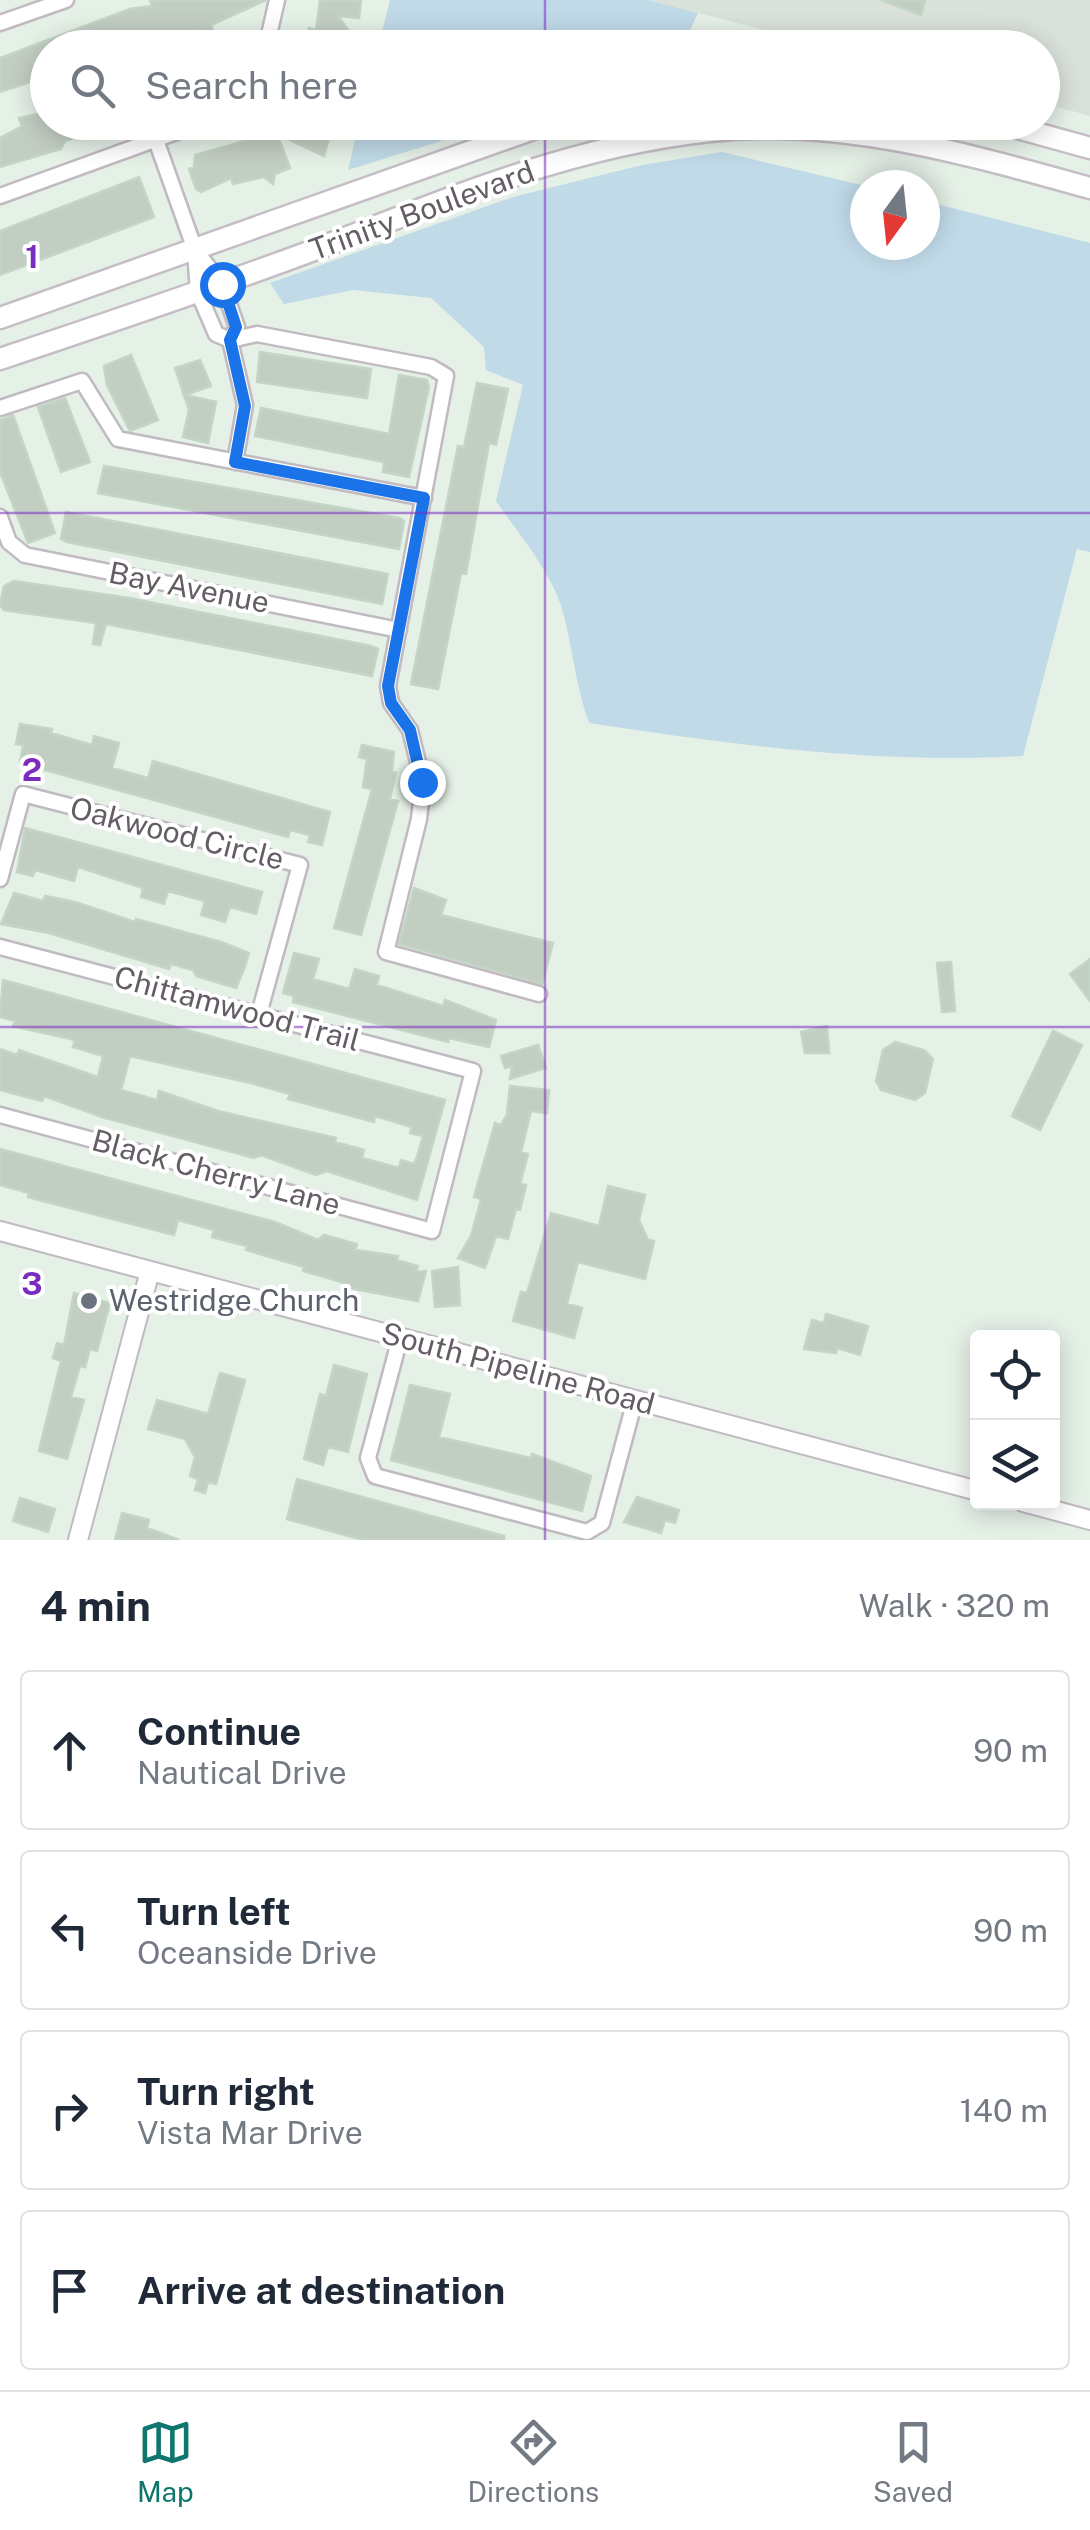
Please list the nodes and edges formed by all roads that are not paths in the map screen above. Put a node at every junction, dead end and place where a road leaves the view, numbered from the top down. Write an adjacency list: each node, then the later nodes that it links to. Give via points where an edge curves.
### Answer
1 (66, 0): 3 (street)
2 (277, 0): 4 (street)
3 (0, 23)
4 (270, 30)
5 (156, 140): 12 (street); 13 (street)
6 (503, 140): 13 (main road, Trinity Boulevard)
7 (648, 140): 14 (main road, Trinity Boulevard, via 511,176)
8 (896, 140): 11 (main road, Trinity Boulevard)
9 (1060, 140): 10 (main road)
10 (1090, 148)
11 (1090, 188)
12 (0, 196)
13 (195, 250): 14 (street); 15 (street); 16 (main road, Trinity Boulevard)
14 (222, 284): 15 (main road, Trinity Boulevard); 17 (street, via 236,327)
15 (198, 292): 17 (street, via 216,334); 18 (main road, Trinity Boulevard)
16 (0, 318)
17 (230, 340): 20 (street, via 244,391); 21 (street, via 257,334 446,376)
18 (0, 359)
19 (0, 408): 20 (street, via 82,382 118,439)
20 (235, 462): 21 (street)
21 (424, 498): 23 (street)
22 (0, 517): 23 (street, Bay Avenue, via 9,542 24,555)
23 (398, 630): 26 (street, via 388,686 410,730 422,782 386,952)
24 (0, 879): 27 (street, Oakwood Circle, via 24,794 300,865)
25 (0, 947): 27 (street, Chittamwood Trail)
26 (539, 994)
27 (259, 1014): 30 (street, Chittamwood Trail, via 473,1071)
28 (0, 1114): 30 (street, Black Cherry Lane)
29 (0, 1231): 31 (street, South Pipeline Road)
30 (432, 1231)
31 (150, 1271): 32 (street, South Pipeline Road); 37 (street)
32 (400, 1338): 33 (street, South Pipeline Road); 33 (street, via 368,1458 375,1476 586,1532 602,1523)
33 (635, 1400): 34 (street, South Pipeline Road)
34 (970, 1489)
35 (1052, 1510): 36 (street)
36 (1090, 1520)
37 (78, 1540)

